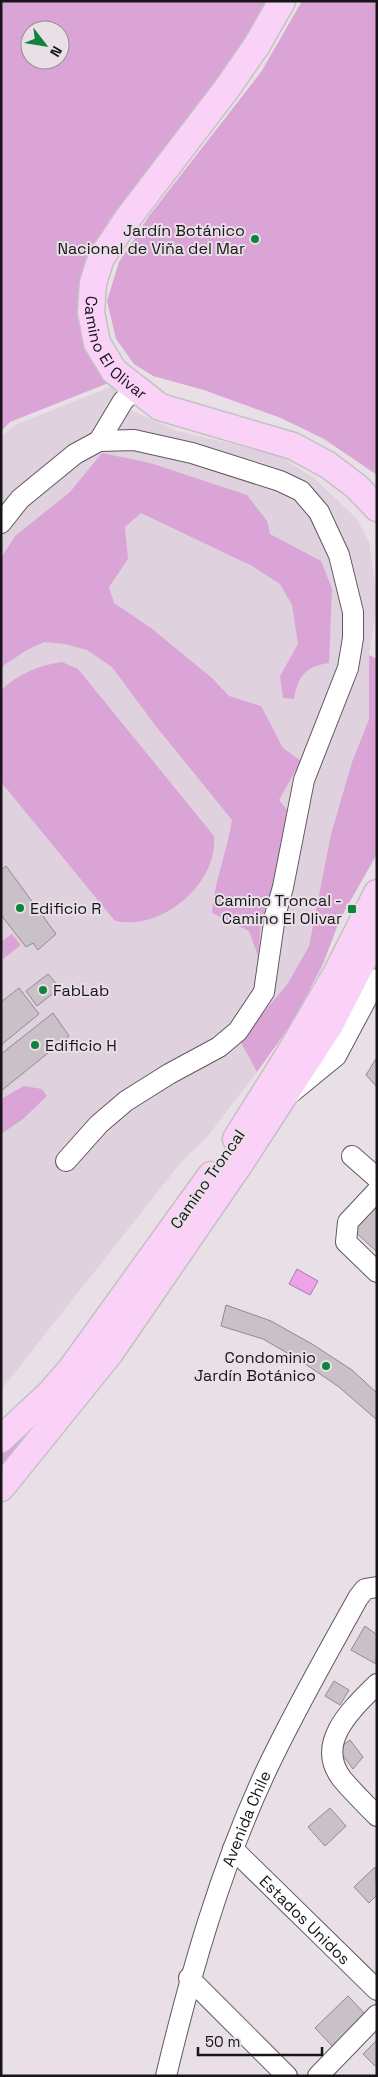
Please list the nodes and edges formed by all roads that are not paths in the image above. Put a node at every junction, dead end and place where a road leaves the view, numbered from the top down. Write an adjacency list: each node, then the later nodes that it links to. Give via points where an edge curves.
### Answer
1 (282, 1): 2 (main road, Camino El Olivar, via 228,87 101,258 93,283 91,312 97,343 114,371)
2 (135, 389): 3 (street, via 123,401); 4 (main road, Camino El Olivar, via 160,407 293,446 328,465 357,487)
3 (100, 441): 5 (street, via 75,454 20,499); 11 (street, via 134,440 192,453 280,481 301,491 319,512 338,554 353,612 353,638 348,668 300,794 275,916 264,992 238,1031 219,1047 126,1101 99,1124)
4 (377, 508)
5 (1, 523)
6 (377, 893): 15 (main road, Camino Troncal, via 337,972 228,1151 72,1368 44,1400)
7 (377, 933): 9 (main road, Camino Troncal, via 330,1025)
8 (377, 979): 9 (street, Camino Troncal, via 336,1056)
9 (283, 1100): 16 (main road, Camino Troncal, via 110,1353)
10 (352, 1156): 12 (street)
11 (66, 1161)
12 (377, 1178)
13 (377, 1191): 14 (street, via 348,1222 346,1242)
14 (377, 1272)
15 (1, 1439)
16 (1, 1488)
17 (376, 1587): 20 (street, Avenida Chile, via 365,1589 358,1598 301,1700)
18 (377, 1684): 19 (street, via 336,1732 332,1752 333,1762 342,1779)
19 (377, 1816)
20 (233, 1849): 21 (street, Avenida Chile); 22 (street, Estados Unidos)
21 (189, 1978): 24 (street, Avenida Chile); 25 (street)
22 (377, 1990)
23 (377, 2015): 26 (street)
24 (166, 2076)
25 (287, 2076)
26 (318, 2076)

